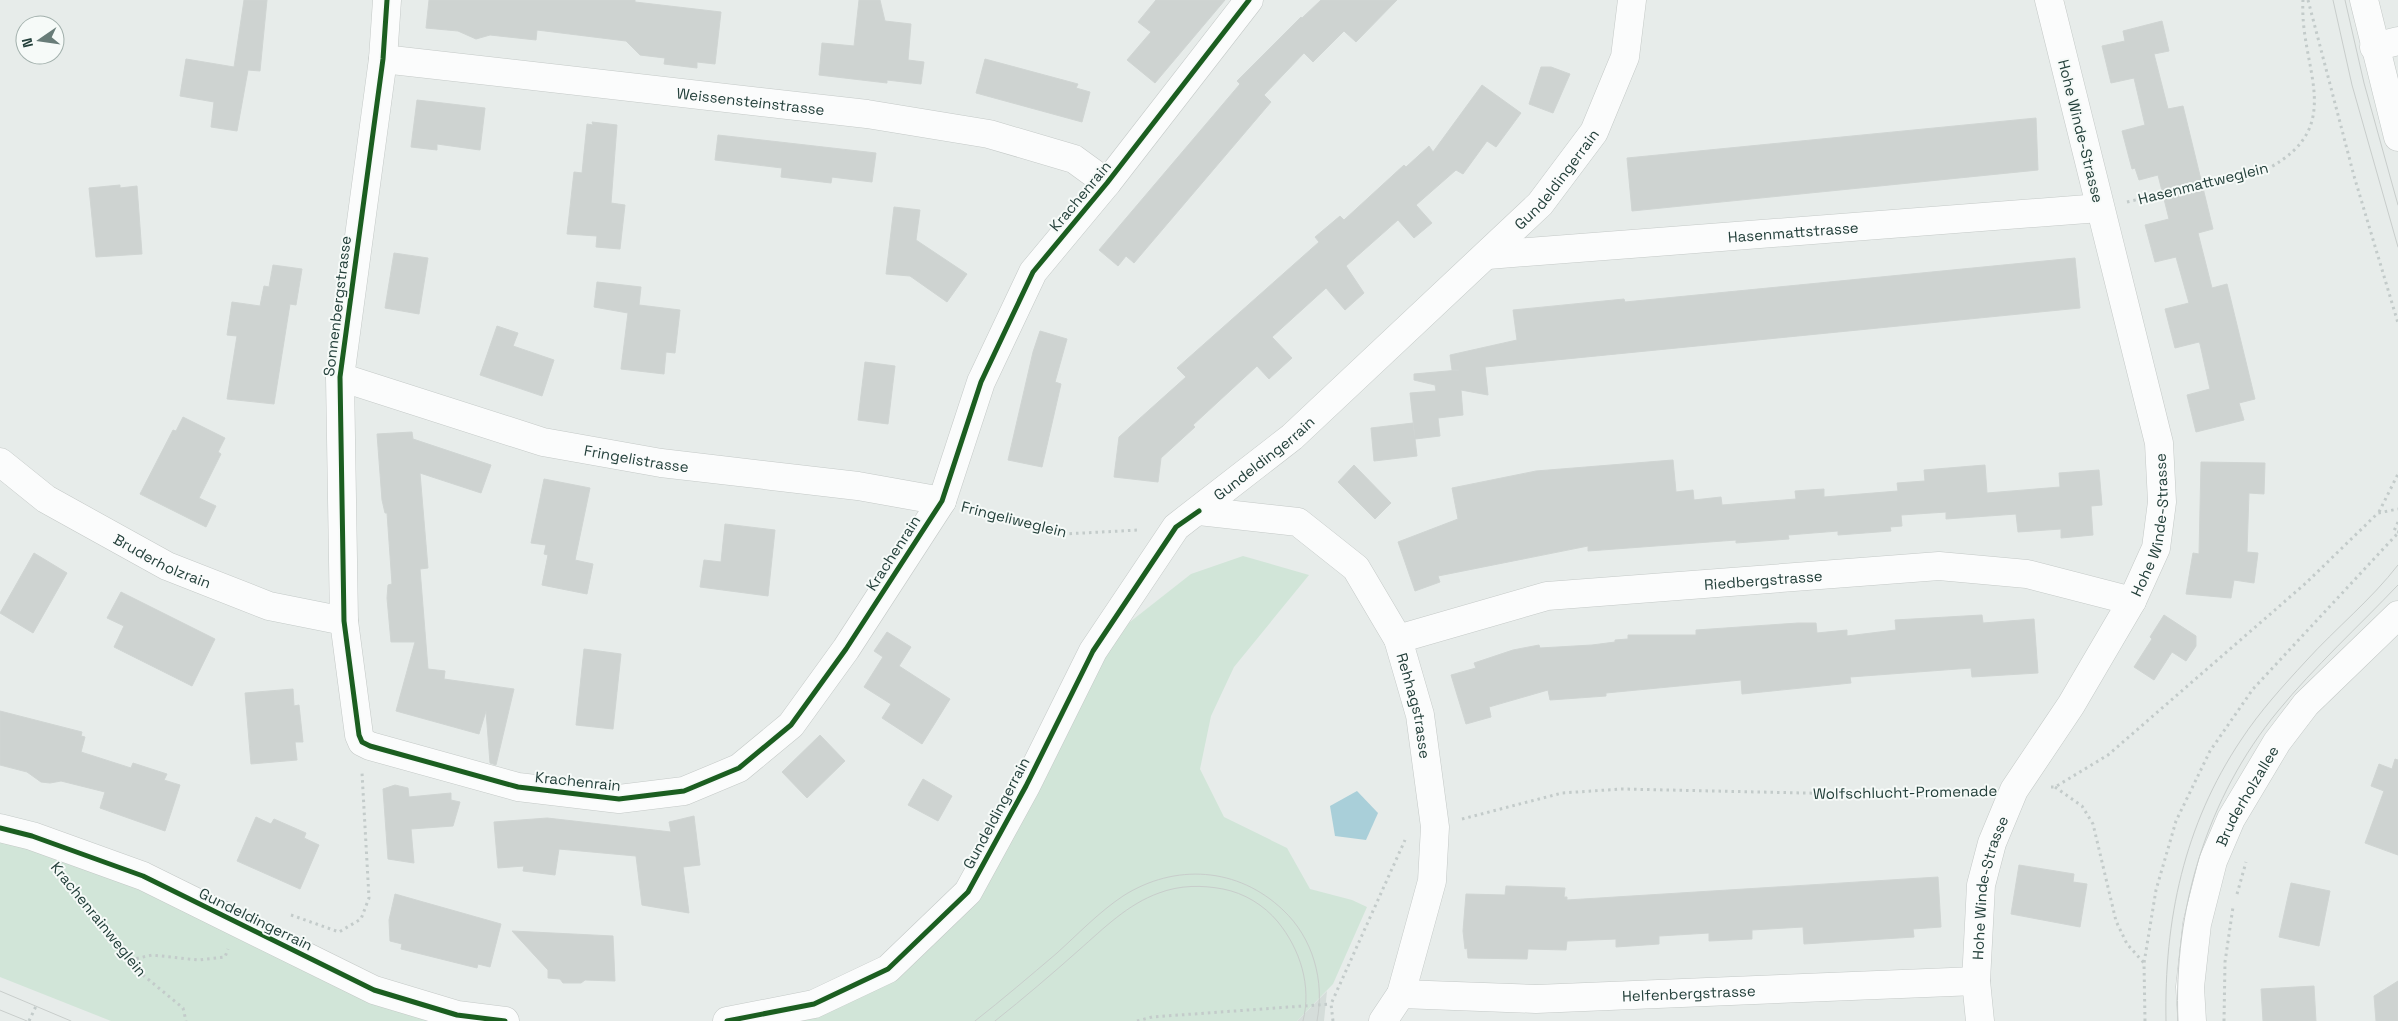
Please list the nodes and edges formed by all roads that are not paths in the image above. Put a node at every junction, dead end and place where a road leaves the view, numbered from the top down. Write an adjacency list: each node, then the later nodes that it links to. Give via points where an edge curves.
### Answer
1 (387, 0): 7 (street, Sonnenbergstrasse)
2 (1249, 0): 9 (street, Krachenrain)
3 (1632, 0): 11 (street, Gundeldingerrain, via 1625,57 1594,132 1540,204)
4 (2049, 0): 10 (street, Hohe Winde-Strasse)
5 (2364, 0): 6 (street)
6 (2386, 44): 8 (street)
7 (383, 59): 9 (street, Weissensteinstrasse, via 867,114 989,134 1074,158); 12 (street, Sonnenbergstrasse)
8 (2398, 137)
9 (1108, 183): 14 (street, Krachenrain, via 1033,272 981,382)
10 (2100, 208): 11 (street, Hasenmattstrasse); 16 (street, Hohe Winde-Strasse, via 2159,443 2162,502 2156,548)
11 (1488, 255): 15 (street, Gundeldingerrain, via 1292,437)
12 (340, 377): 14 (street, Fringelistrasse, via 543,442 660,463 858,486); 18 (street, Sonnenbergstrasse)
13 (0, 462): 18 (street, Bruderholzrain, via 46,499 167,566 269,606)
14 (942, 501): 20 (street, Krachenrain, via 846,649 791,725 740,768 684,791 619,799 518,787 370,746 362,742)
15 (1198, 511): 19 (street, Rehhagstrasse, via 1298,522 1356,568); 25 (street, Gundeldingerrain, via 1176,528 1093,651 1026,786 968,892 888,969 814,1004)
16 (2132, 601): 19 (street, Riedbergstrasse, via 2027,574 1939,566 1547,596); 22 (street, Hohe Winde-Strasse, via 2072,705 2014,790 1992,843 1981,885)
17 (2398, 615): 28 (street, Bruderholzallee, via 2306,704 2277,742 2231,818 2213,860 2197,924 2190,987)
18 (344, 621): 20 (street, Sonnenbergstrasse)
19 (1398, 639): 23 (street, Rehhagstrasse, via 1420,715 1435,827 1432,881)
20 (359, 735)
21 (0, 828): 24 (street, Gundeldingerrain, via 32,836 143,876 374,990 457,1015)
22 (1976, 981): 23 (street, Helfenbergstrasse, via 1536,999); 27 (street, Hohe Winde-Strasse)
23 (1400, 994): 26 (street, Rehhagstrasse)
24 (505, 1021)
25 (727, 1021)
26 (1383, 1021)
27 (1980, 1021)
28 (2192, 1021)

